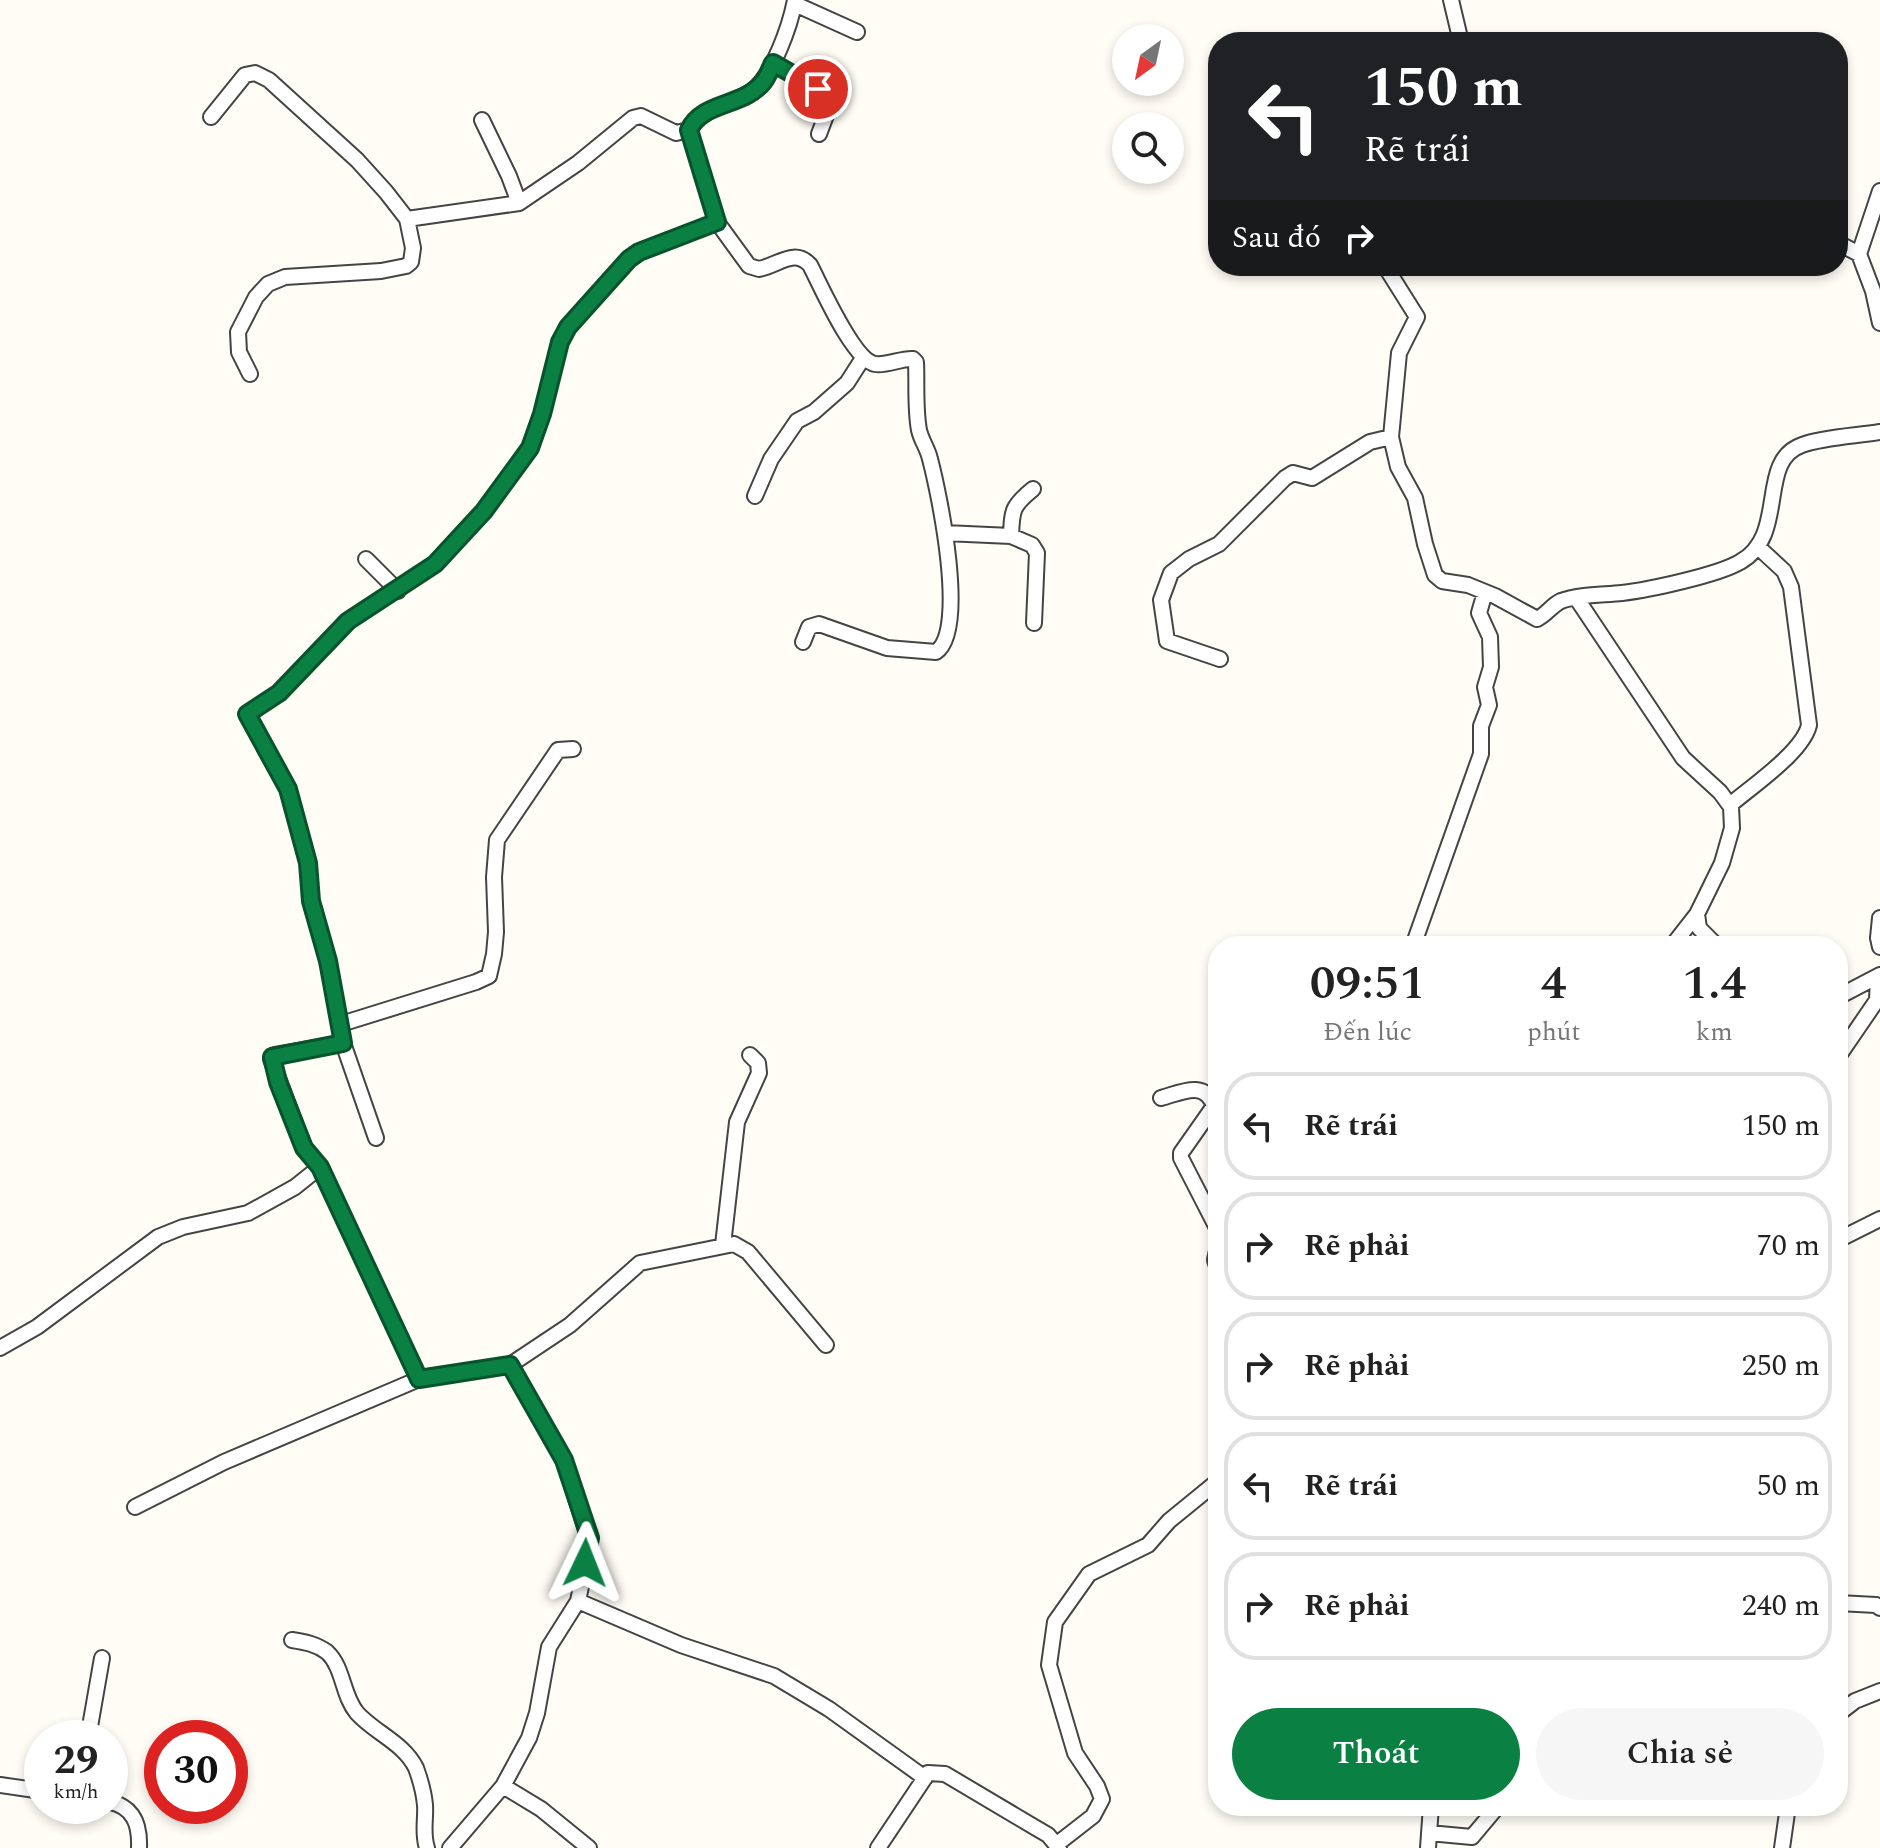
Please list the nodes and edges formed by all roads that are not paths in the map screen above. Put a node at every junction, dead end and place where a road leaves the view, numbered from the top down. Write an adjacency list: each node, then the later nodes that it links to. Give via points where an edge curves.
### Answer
1 (1451, 0): 4 (street)
2 (795, 2): 3 (street); 5 (street)
3 (857, 32)
4 (1459, 32)
5 (773, 63): 8 (street, via 751,93 696,118); 9 (street, via 824,94 828,110)
6 (211, 117): 12 (street, via 245,75 260,74 357,160)
7 (482, 120): 11 (street)
8 (689, 130): 11 (street, via 676,133 645,116 633,118); 13 (street)
9 (819, 134)
10 (1880, 191): 15 (street)
11 (519, 203): 12 (street)
12 (407, 219): 19 (street, via 413,248 406,266 285,277 268,284 238,332 239,352)
13 (717, 222): 18 (street, via 755,269 803,258); 28 (street, via 629,259 568,327 530,448 448,553)
14 (1848, 248): 15 (street)
15 (1859, 254): 17 (street)
16 (1391, 276): 21 (street, via 1417,317 1399,353)
17 (1880, 323)
18 (863, 358): 23 (street, via 847,383 797,421 771,459); 24 (street, via 878,364 910,358 916,362 919,432)
19 (250, 374)
20 (1880, 432): 26 (street, via 1803,444 1786,455 1772,494 1768,528)
21 (1391, 437): 29 (street, via 1398,467 1415,498 1435,575); 33 (street, via 1370,442 1312,478 1293,473 1219,544 1171,573 1161,600 1167,641)
22 (1033, 489): 25 (street, via 1015,504)
23 (755, 496)
24 (945, 533): 25 (street); 32 (street, via 950,608 941,650 887,648 819,624 809,627)
25 (1011, 536): 31 (street, via 1037,553)
26 (1758, 547): 30 (street, via 1727,568 1635,592); 35 (street, via 1784,571 1791,587 1809,725 1790,754)
27 (366, 559): 28 (street)
28 (398, 591): 44 (street, via 348,621 279,693 247,714 288,789)
29 (1485, 592): 30 (street, via 1537,619 1561,601); 38 (street, via 1479,613 1490,637 1491,667 1481,754)
30 (1577, 599): 35 (street, via 1683,758)
31 (1034, 623)
32 (803, 642)
33 (1220, 659)
34 (573, 749): 44 (street, via 558,750 498,835 489,976)
35 (1730, 805): 36 (street, via 1732,828 1722,863)
36 (1697, 914): 39 (street); 40 (street)
37 (1880, 918): 41 (street)
38 (1417, 936)
39 (1680, 936)
40 (1707, 936)
41 (1880, 947)
42 (1879, 976): 43 (street); 45 (street, via 1877,1000)
43 (1848, 992)
44 (341, 1024): 46 (street)
45 (1848, 1042)
46 (343, 1043): 51 (street); 52 (street, via 271,1059 304,1148)
47 (750, 1055): 56 (street, via 759,1073 737,1122)
48 (1208, 1096): 49 (street, via 1191,1088)
49 (1161, 1098)
50 (1208, 1117): 53 (street, via 1181,1158)
51 (376, 1138)
52 (320, 1167): 58 (street, via 248,1213 158,1237 37,1327); 60 (street)
53 (1208, 1211)
54 (1880, 1219): 55 (street)
55 (1848, 1235)
56 (723, 1245): 57 (street, via 748,1252); 59 (street, via 640,1263 574,1322)
57 (826, 1345)
58 (0, 1348)
59 (510, 1365): 60 (street); 63 (street, via 564,1460 589,1534)
60 (419, 1379): 62 (street, via 224,1462)
61 (1208, 1489): 80 (street, via 1148,1545 1089,1574 1055,1622 1049,1665 1075,1753 1102,1799 1093,1816)
62 (135, 1507)
63 (578, 1601): 71 (street, via 681,1645 774,1676); 72 (street, via 549,1647 529,1738)
64 (1848, 1604): 65 (street)
65 (1880, 1608)
66 (292, 1640): 82 (street, via 329,1654 358,1714 415,1767 425,1803)
67 (102, 1658): 70 (street)
68 (1880, 1691): 69 (street)
69 (1848, 1706)
70 (91, 1720)
71 (925, 1778): 80 (street, via 928,1773 945,1774); 85 (street)
72 (503, 1786): 83 (street); 84 (street)
73 (1, 1788): 74 (street)
74 (24, 1790)
75 (128, 1811): 81 (street, via 135,1817)
76 (1430, 1816): 79 (street)
77 (1490, 1816): 79 (street, via 1472,1837)
78 (1787, 1816): 86 (street)
79 (1429, 1841)
80 (1058, 1846)
81 (139, 1848)
82 (427, 1848)
83 (450, 1848)
84 (589, 1848)
85 (878, 1848)
86 (1782, 1848)

